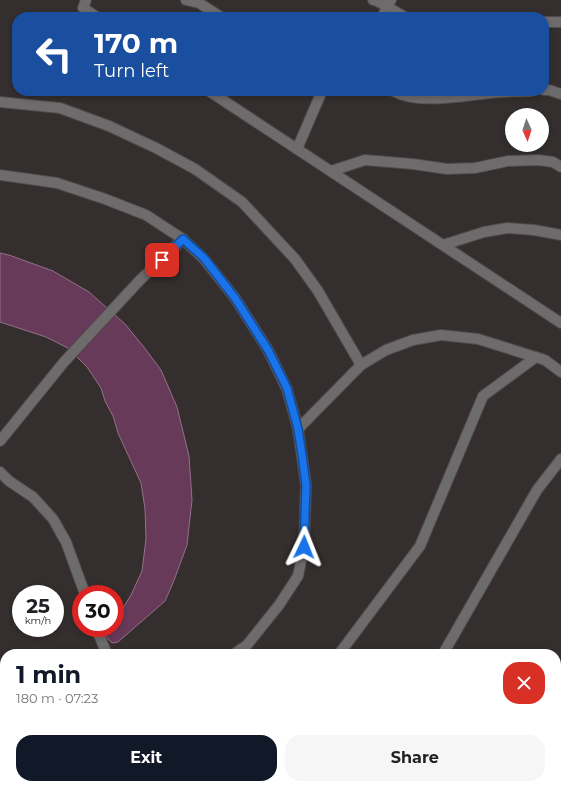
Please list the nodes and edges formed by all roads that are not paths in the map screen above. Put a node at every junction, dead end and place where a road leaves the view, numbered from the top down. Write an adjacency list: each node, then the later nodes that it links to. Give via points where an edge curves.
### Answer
1 (86, 0): 5 (street, via 83,8)
2 (186, 0): 6 (street, via 200,3)
3 (372, 0): 4 (street)
4 (389, 3): 7 (street); 8 (street)
5 (89, 12)
6 (214, 12)
7 (384, 12)
8 (399, 12)
9 (549, 22): 10 (street)
10 (561, 22)
11 (549, 90): 12 (street)
12 (561, 94)
13 (217, 96): 18 (street)
14 (320, 96): 18 (street)
15 (407, 96): 16 (street)
16 (460, 96)
17 (0, 102): 27 (street, via 60,108 109,126 195,169 242,202 295,259 318,291)
18 (297, 149): 20 (street)
19 (561, 167): 20 (street, via 552,162 538,160 447,169 365,160)
20 (331, 171): 24 (street)
21 (0, 176): 23 (street, via 57,183 105,199 146,215)
22 (561, 236): 24 (street, via 507,228 484,232)
23 (183, 239): 29 (street, via 204,258 235,298 268,350 287,388); 30 (street, via 140,280 64,362)
24 (443, 245): 25 (street)
25 (561, 323)
26 (536, 357): 27 (street, via 478,339 441,335 413,340 386,350); 28 (street, via 545,360); 37 (street, via 483,396 420,546)
27 (361, 365): 29 (street)
28 (561, 372)
29 (298, 429): 36 (street, via 306,485 304,547 298,576 275,610)
30 (0, 441)
31 (561, 459): 38 (street, via 537,490)
32 (0, 472): 33 (street, via 33,497 53,519 66,542)
33 (82, 585)
34 (100, 637): 35 (street)
35 (105, 649)
36 (240, 649)
37 (343, 649)
38 (446, 649)

